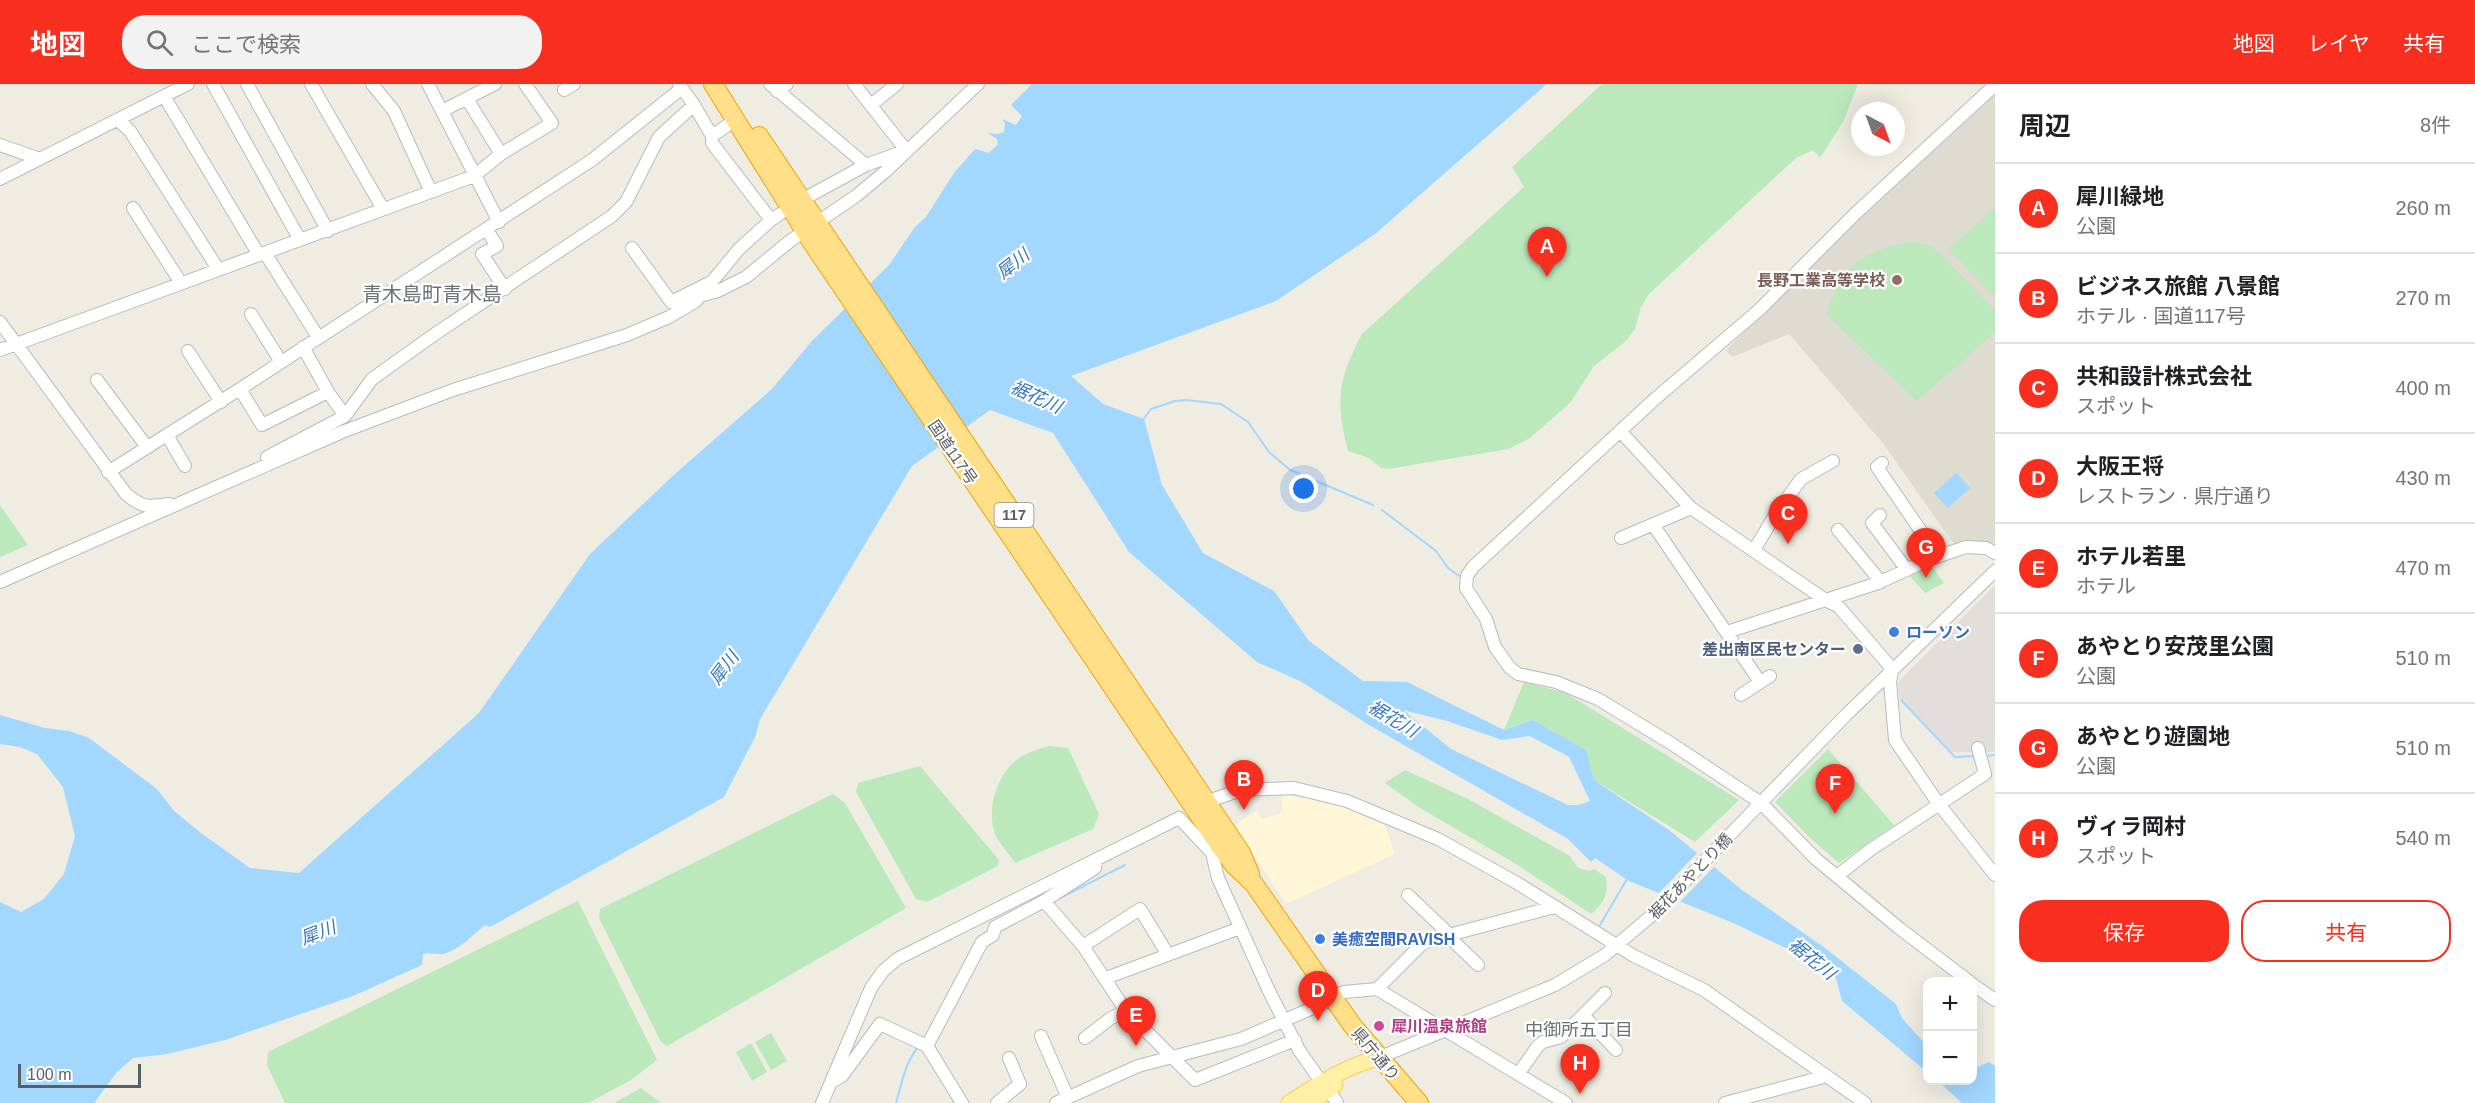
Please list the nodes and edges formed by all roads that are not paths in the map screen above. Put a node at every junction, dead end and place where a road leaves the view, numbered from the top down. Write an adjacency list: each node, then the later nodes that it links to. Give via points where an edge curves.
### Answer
1 (188, 84): 17 (street)
2 (213, 84): 40 (street)
3 (247, 84): 38 (street)
4 (311, 84): 35 (street)
5 (372, 84): 32 (street, via 394,111)
6 (428, 84): 21 (street)
7 (495, 84): 18 (street)
8 (525, 84): 27 (street, via 552,123)
9 (713, 84): 23 (highway, 国道117号 / 117)
10 (725, 84): 39 (highway, 国道117号 / 117)
11 (854, 84): 20 (street)
12 (897, 84): 20 (street)
13 (978, 84): 26 (street)
14 (1995, 85): 61 (street, via 1856,213 1759,310)
15 (680, 86): 19 (street); 36 (street, via 592,160)
16 (778, 86): 29 (street)
17 (164, 96): 22 (street); 42 (street)
18 (467, 99): 21 (street); 27 (street)
19 (694, 105): 24 (street); 46 (street, via 659,138 626,202 612,216)
20 (871, 105): 26 (street)
21 (442, 111): 30 (street)
22 (118, 120): 28 (street); 43 (street, via 130,131)
23 (735, 120): 24 (street); 39 (highway, 国道117号 / 117)
24 (712, 136): 44 (street, via 712,143 775,217 740,249)
25 (0, 145): 28 (street)
26 (906, 150): 29 (street); 39 (street)
27 (501, 154): 30 (street)
28 (40, 159): 31 (street)
29 (866, 165): 33 (street)
30 (474, 176): 32 (street); 36 (street)
31 (0, 179)
32 (431, 192): 35 (street)
33 (808, 196)
34 (133, 208): 45 (street)
35 (383, 209): 38 (street)
36 (499, 222): 37 (street)
37 (487, 230): 46 (street, via 497,246 482,254); 50 (street)
38 (328, 231): 40 (street)
39 (815, 233): 47 (street, via 746,277); 87 (highway, 国道117号 / 117)
40 (300, 240): 42 (street)
41 (632, 248): 44 (street, via 671,302)
42 (262, 254): 43 (street); 50 (street)
43 (218, 269): 45 (street)
44 (715, 280): 47 (street)
45 (180, 283): 51 (street)
46 (505, 289): 60 (street, via 372,379)
47 (702, 295): 68 (street, via 685,309 627,335 453,390 342,432)
48 (251, 315): 55 (street)
49 (0, 322): 51 (street)
50 (318, 337): 52 (street)
51 (16, 344): 53 (street); 67 (street)
52 (303, 347): 55 (street); 58 (street)
53 (0, 350)
54 (188, 351): 59 (street)
55 (281, 362): 57 (street)
56 (97, 380): 63 (street)
57 (240, 389): 58 (street, via 262,425); 59 (street)
58 (328, 392): 60 (street)
59 (221, 402): 62 (street)
60 (345, 416): 68 (street, via 243,470)
61 (1621, 432): 70 (street); 89 (street, via 1473,567 1466,588 1486,619 1496,647 1518,674 1557,682 1598,699 1672,744)
62 (167, 435): 63 (street); 65 (street)
63 (147, 447): 67 (street)
64 (1833, 461): 75 (street, via 1801,479)
65 (185, 466)
66 (1877, 467): 77 (street)
67 (108, 472): 69 (street, via 140,506)
68 (243, 477): 69 (street)
69 (188, 501): 80 (street)
70 (1691, 508): 72 (street); 75 (street)
71 (1880, 515): 78 (street, via 1872,523)
72 (1654, 525): 74 (street); 83 (street)
73 (1838, 530): 81 (street)
74 (1621, 538)
75 (1754, 550): 82 (street)
76 (1995, 554): 77 (street, via 1986,548 1966,547)
77 (1938, 556): 78 (street)
78 (1907, 570): 81 (street)
79 (1995, 572): 84 (street, 裾花あやとり橋)
80 (0, 582)
81 (1881, 582): 82 (street)
82 (1827, 601): 83 (street); 84 (street, via 1839,607)
83 (1727, 633): 85 (street, via 1765,679)
84 (1892, 672): 88 (street, via 1895,740); 89 (street, 裾花あやとり橋)
85 (1741, 695)
86 (1979, 753): 88 (street, via 1984,774)
87 (1202, 799): 90 (highway, 国道117号 / 117); 97 (street, via 1241,790 1294,788 1347,801 1438,838)
88 (1938, 803): 92 (street); 94 (street)
89 (1758, 806): 94 (street); 100 (street, 裾花あやとり橋)
90 (1221, 846): 91 (street, via 1179,818); 98 (street, via 1214,867); 109 (highway, 県庁通り / 117, via 1254,884)
91 (1096, 859): 96 (street, via 1095,868); 125 (street, via 897,958 871,988)
92 (1991, 864): 93 (street)
93 (1995, 875)
94 (1837, 876): 104 (street)
95 (1408, 895): 99 (street)
96 (1044, 901): 101 (street); 118 (street, via 982,942)
97 (1554, 907): 99 (street); 100 (street)
98 (1240, 928): 102 (street); 113 (street)
99 (1448, 935): 103 (street); 107 (street, via 1421,945)
100 (1620, 943): 114 (street, 裾花あやとり橋, via 1555,985); 124 (street, via 1704,990)
101 (1083, 946): 102 (street, via 1140,909); 105 (street)
102 (1167, 953): 105 (street)
103 (1478, 965)
104 (1964, 977)
105 (1106, 978): 111 (street)
106 (1977, 986): 110 (street)
107 (1377, 989): 109 (street, via 1344,992); 114 (street)
108 (1605, 993): 112 (street)
109 (1332, 998): 113 (street); 121 (highway, 県庁通り / 117)
110 (1995, 1000)
111 (1126, 1011): 116 (street); 120 (street)
112 (1584, 1016): 119 (street); 123 (street, via 1561,1037 1538,1046)
113 (1284, 1019): 117 (street); 120 (street, via 1225,1044)
114 (1445, 1030): 121 (street, 裾花あやとり橋); 123 (street)
115 (1041, 1036): 127 (street)
116 (1085, 1038)
117 (1295, 1040): 120 (street, via 1195,1080); 126 (street)
118 (922, 1044): 125 (street, via 880,1024 842,1076); 129 (street)
119 (1616, 1050)
120 (1170, 1056): 127 (street, via 1138,1066)
121 (1378, 1058): 126 (main road); 133 (highway, 県庁通り / 117)
122 (1009, 1059): 130 (street, via 1020,1084)
123 (1518, 1074): 134 (street)
124 (1827, 1076): 135 (street); 136 (street)
125 (832, 1082): 128 (street)
126 (1329, 1092): 131 (main road); 132 (main road)
127 (1062, 1101)
128 (822, 1103)
129 (962, 1103)
130 (997, 1103)
131 (1289, 1103)
132 (1310, 1103)
133 (1419, 1103)
134 (1566, 1103)
135 (1725, 1103)
136 (1865, 1103)

